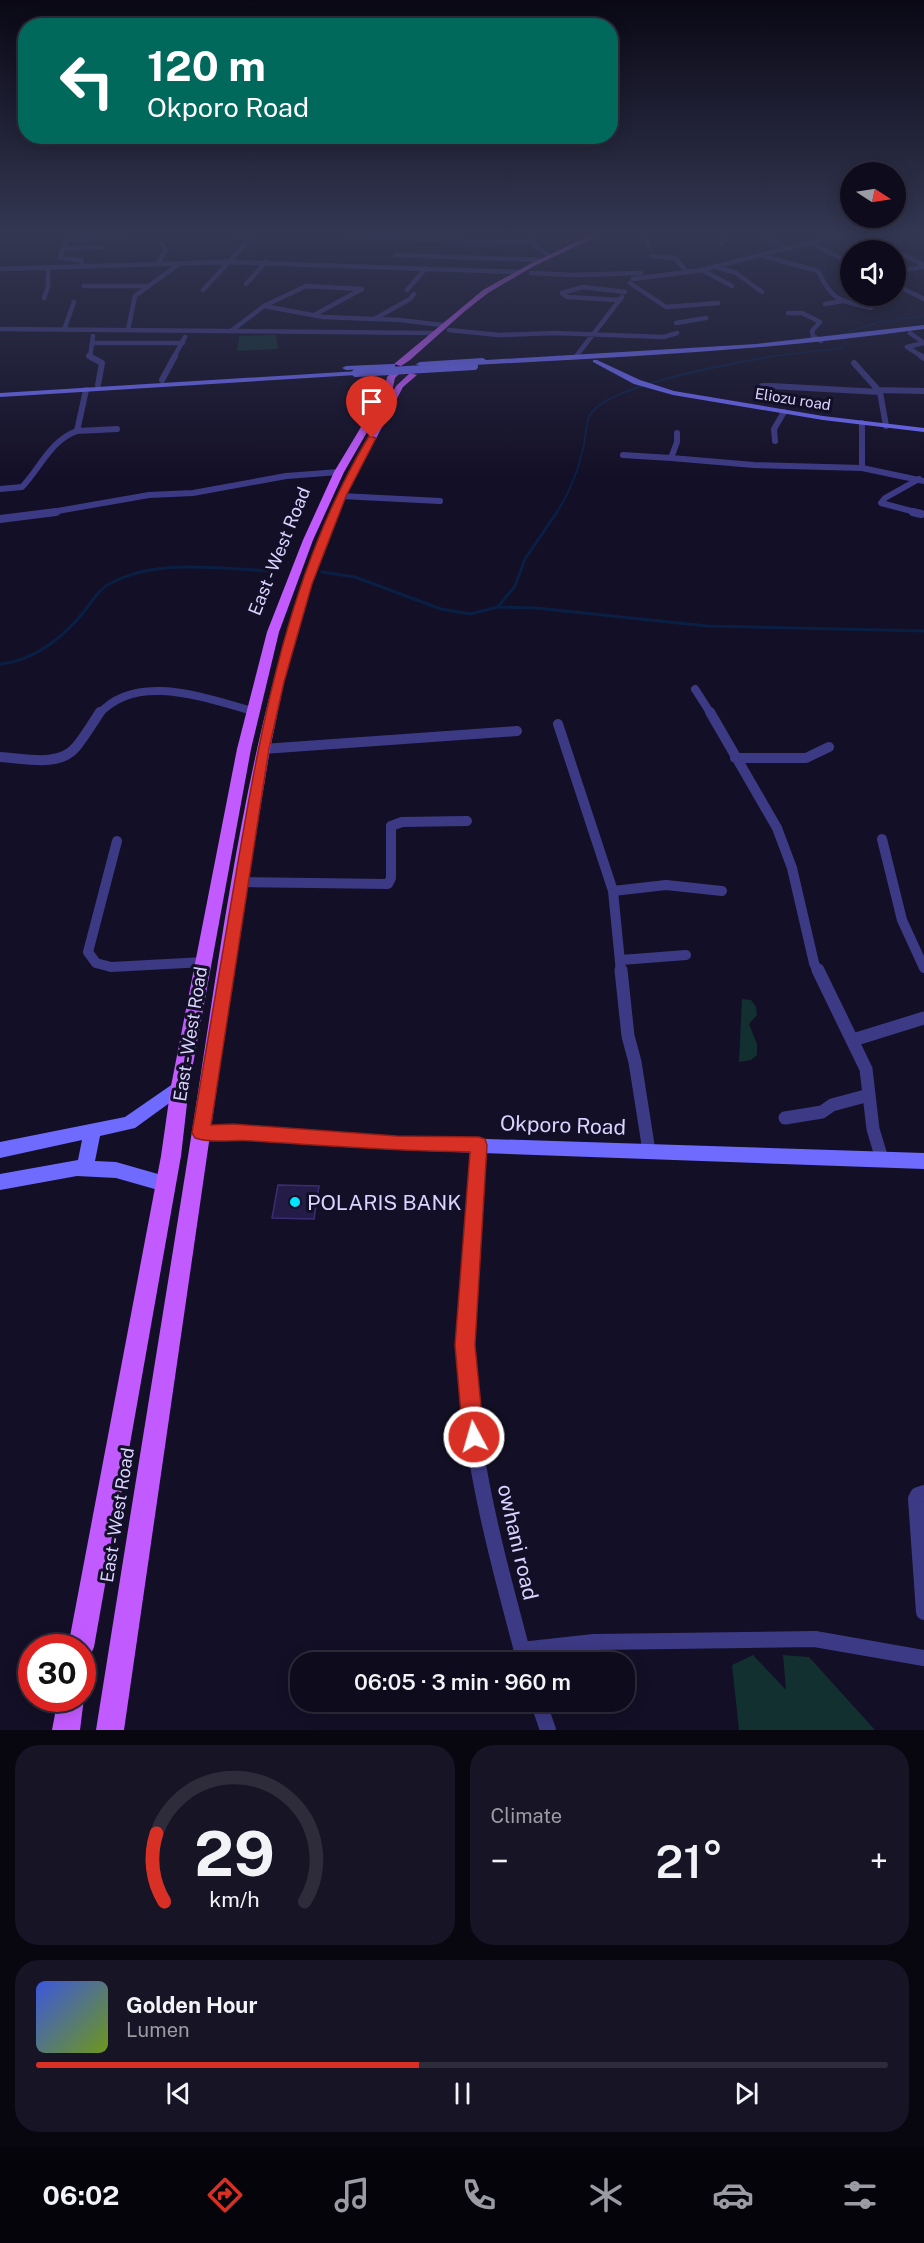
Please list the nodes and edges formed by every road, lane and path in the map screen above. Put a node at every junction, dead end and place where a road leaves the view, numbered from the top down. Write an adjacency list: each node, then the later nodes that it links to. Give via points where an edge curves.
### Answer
1 (69, 316): 18 (street)
2 (131, 316): 20 (street)
3 (251, 316): 22 (street)
4 (314, 316): 10 (street)
5 (380, 316): 10 (street)
6 (459, 316): 15 (main road, East - West Road)
7 (464, 316): 15 (main road, East - West Road)
8 (607, 316): 24 (street)
9 (807, 316): 27 (street, via 820,322 812,331)
10 (376, 318): 15 (street)
11 (681, 318): 13 (street)
12 (706, 318): 13 (street)
13 (687, 321): 14 (street)
14 (676, 323)
15 (446, 328): 23 (main road, East - West Road); 24 (street, via 510,335); 36 (main road, East - West Road)
16 (0, 329): 18 (street)
17 (924, 329): 26 (main road); 27 (main road)
18 (64, 330): 19 (street)
19 (94, 330): 20 (street); 28 (street)
20 (128, 330): 21 (street)
21 (188, 331): 22 (street); 29 (street)
22 (231, 331): 23 (street)
23 (434, 333): 37 (main road, East - West Road)
24 (593, 333): 25 (street, via 664,337); 32 (street)
25 (677, 333)
26 (910, 333): 30 (street); 31 (main road)
27 (821, 341): 31 (main road)
28 (92, 343): 29 (street); 41 (street, via 89,357 102,363)
29 (183, 343): 40 (street)
30 (924, 343): 33 (street, via 907,346)
31 (701, 352): 32 (main road); 34 (main road); 42 (main road, bridge)
32 (577, 355): 36 (main road)
33 (924, 358)
34 (595, 361): 36 (main road); 49 (main road, Eliozu road, via 657,389)
35 (854, 363): 46 (street)
36 (420, 367): 37 (main road); 39 (main road)
37 (394, 372): 38 (main road); 39 (main road); 40 (main road); 60 (main road, East - West Road)
38 (369, 374): 42 (main road)
39 (413, 375): 63 (main road, East - West Road, via 400,386)
40 (162, 380): 42 (main road)
41 (98, 384): 42 (main road); 43 (main road)
42 (147, 384): 44 (main road)
43 (0, 390)
44 (86, 390): 48 (main road); 54 (street)
45 (758, 391): 46 (street, via 762,386)
46 (879, 391): 47 (street); 51 (street)
47 (924, 391)
48 (0, 395)
49 (784, 412): 50 (main road, Eliozu road); 56 (street, via 774,429)
50 (862, 423): 51 (main road, Eliozu road); 59 (street)
51 (886, 426): 53 (main road, Eliozu road)
52 (117, 429): 54 (street)
53 (924, 430)
54 (76, 431): 62 (street, via 59,439 22,487)
55 (677, 433): 58 (street)
56 (775, 441)
57 (623, 454): 58 (street)
58 (671, 458): 59 (street)
59 (862, 468): 61 (street)
60 (339, 472): 66 (street, via 290,475 198,492 151,495); 68 (main road, East - West Road, via 273,632)
61 (921, 480): 65 (street, via 881,503)
62 (0, 489)
63 (341, 496): 64 (street); 72 (main road, East - West Road, via 307,584)
64 (440, 501)
65 (921, 514)
66 (0, 519)
67 (695, 688): 74 (street)
68 (253, 711): 73 (street, via 161,690 129,695 108,704 89,724 74,751 63,758); 84 (main road, East - West Road)
69 (558, 724): 79 (street)
70 (517, 731): 72 (street)
71 (829, 747): 74 (street, via 800,759)
72 (263, 749): 78 (main road, East - West Road)
73 (0, 757)
74 (735, 758): 87 (street, via 777,828 792,868 814,963)
75 (467, 820): 78 (street, via 402,822 391,826 388,884)
76 (882, 839): 81 (street, via 902,920)
77 (117, 841): 84 (street, via 88,952 96,963 111,967)
78 (243, 882): 92 (main road, East - West Road)
79 (613, 891): 80 (street, via 666,885); 83 (street)
80 (722, 891)
81 (920, 952): 85 (street)
82 (686, 955): 83 (street)
83 (621, 960): 95 (street, via 628,1036)
84 (204, 962): 88 (main road, East - West Road)
85 (924, 968)
86 (924, 1018): 87 (street)
87 (853, 1040): 89 (street, via 866,1069)
88 (180, 1086): 91 (main road, via 129,1123); 100 (main road, East - West Road)
89 (869, 1095): 90 (street, via 832,1105 822,1112); 96 (street)
90 (785, 1118)
91 (92, 1132): 94 (main road); 98 (main road)
92 (201, 1133): 93 (main road, Okporo Road); 110 (main road, East - West Road)
93 (479, 1145): 95 (main road, Okporo Road); 104 (street, owhani road, via 465,1345 476,1454 488,1521)
94 (0, 1150)
95 (649, 1151): 96 (main road, Okporo Road)
96 (882, 1159): 97 (main road, Okporo Road)
97 (924, 1161)
98 (85, 1168): 99 (main road); 100 (main road, via 116,1170)
99 (0, 1182)
100 (165, 1184): 103 (main road, East - West Road)
101 (924, 1493): 102 (street, via 916,1499)
102 (924, 1611)
103 (83, 1634)
104 (522, 1652)
105 (543, 1652): 106 (street, via 594,1642 815,1639)
106 (924, 1658)
107 (69, 1712): 109 (main road)
108 (542, 1712): 111 (street)
109 (66, 1730)
110 (110, 1730)
111 (548, 1730)

